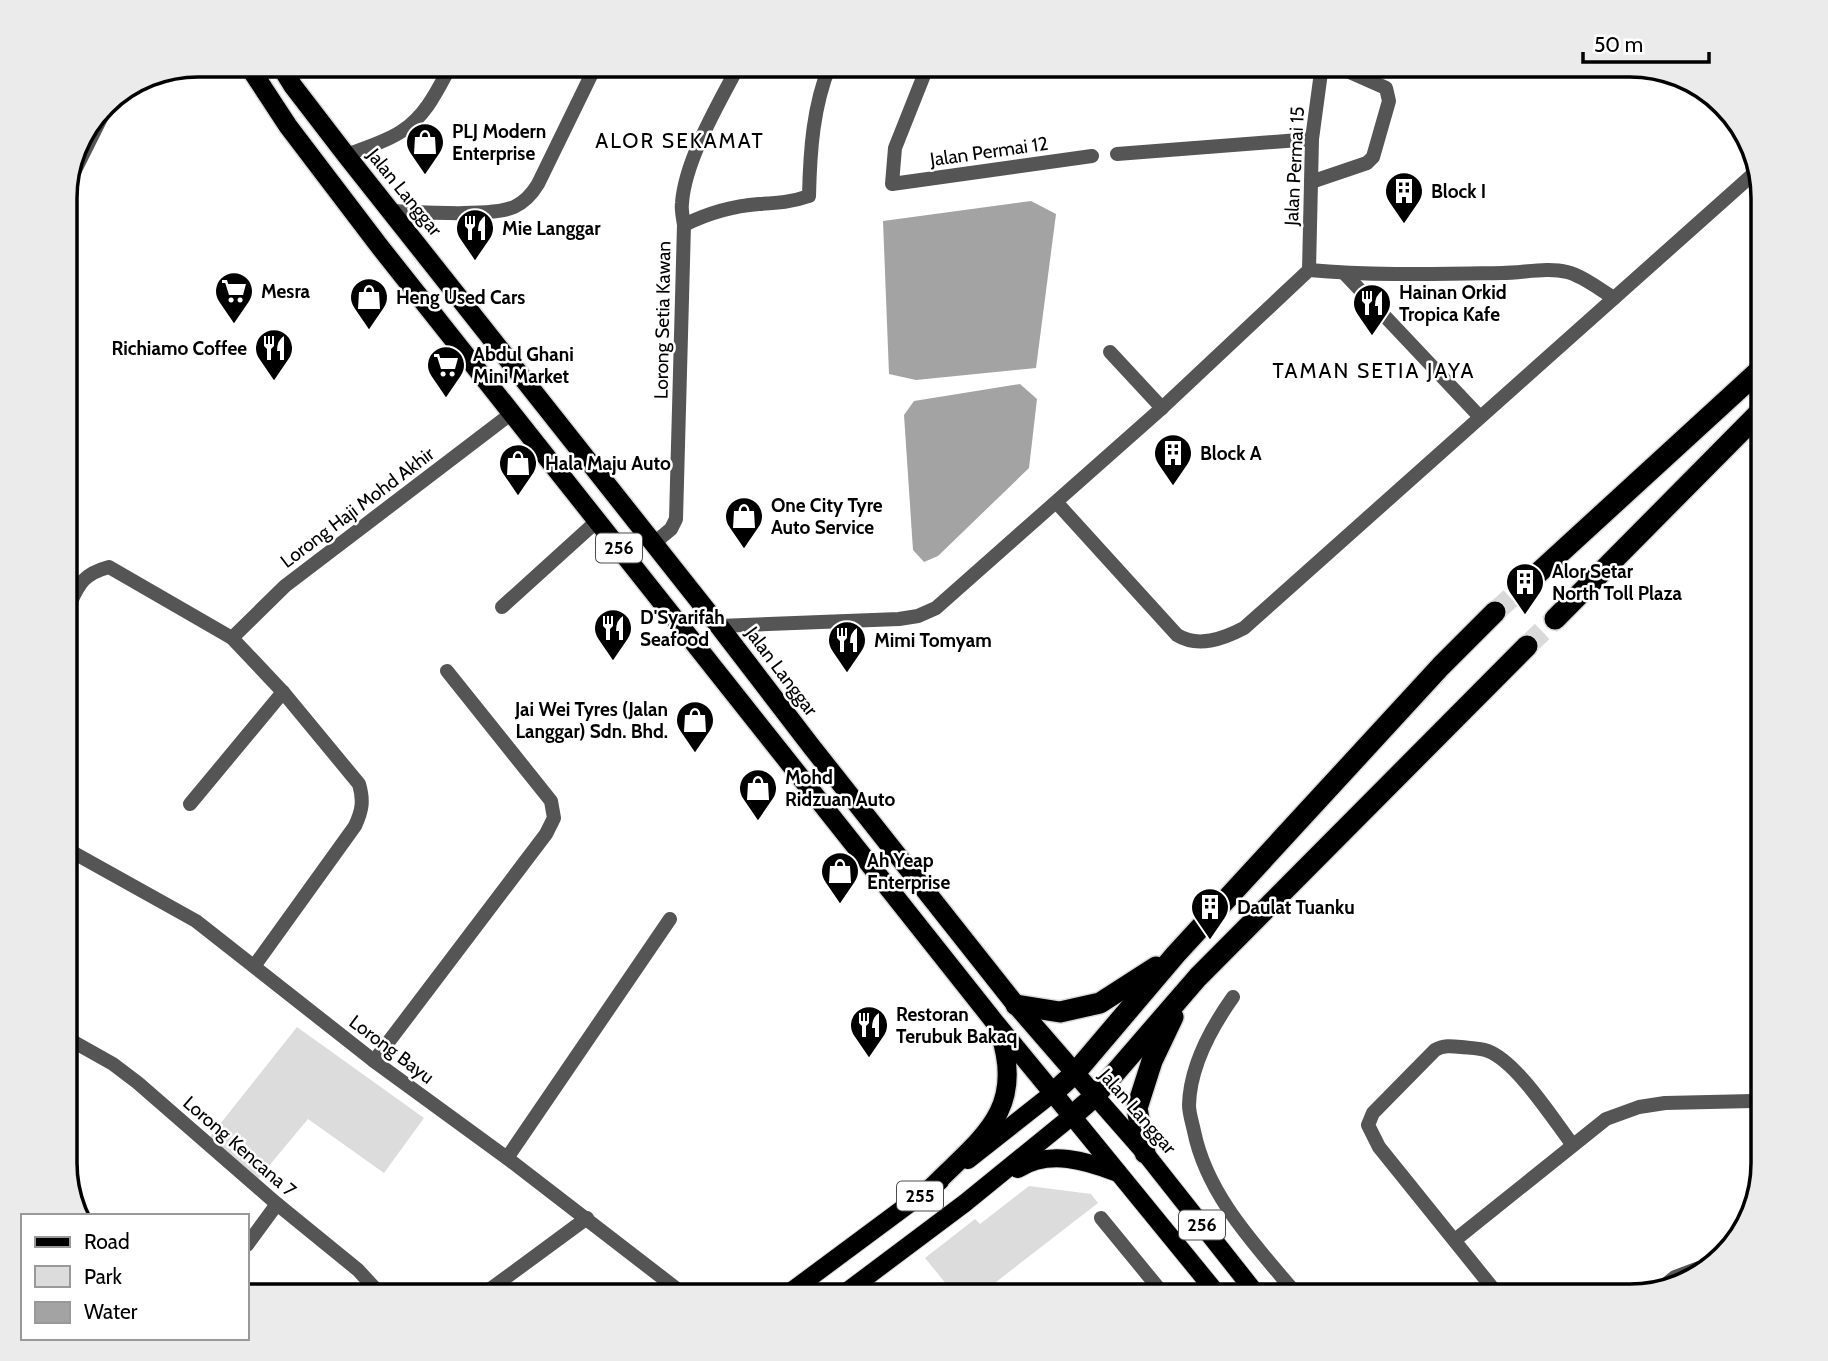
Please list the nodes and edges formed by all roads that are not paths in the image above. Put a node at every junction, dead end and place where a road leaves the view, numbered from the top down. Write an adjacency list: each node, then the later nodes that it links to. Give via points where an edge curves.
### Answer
1 (256, 77): 24 (highway, 256, via 310,157)
2 (287, 77): 12 (highway, Jalan Langgar / 256)
3 (444, 77): 12 (street, via 417,119 401,132)
4 (590, 77): 16 (street, via 538,184 526,199 505,210)
5 (733, 77): 17 (street, via 689,172 682,203)
6 (825, 77): 17 (street, Lorong Setia Kawan, via 811,147 809,196 789,203 720,210)
7 (923, 77): 13 (street, Jalan Permai 12, via 895,148 892,184)
8 (1320, 77): 10 (street, Jalan Permai 15)
9 (1361, 77): 15 (street, via 1385,88 1389,101 1373,157)
10 (1312, 139): 11 (street); 15 (street, Jalan Permai 15)
11 (1116, 154)
12 (346, 155): 16 (highway, Jalan Langgar / 256)
13 (1092, 156)
14 (1749, 178): 20 (street)
15 (1311, 182): 18 (street, Jalan Permai 15)
16 (391, 211): 29 (highway, Jalan Langgar / 256)
17 (684, 225): 29 (street, Lorong Setia Kawan, via 676,519)
18 (1308, 270): 19 (street); 23 (street)
19 (1344, 273): 20 (street, via 1557,270 1580,277); 25 (street)
20 (1614, 298): 25 (street)
21 (1110, 352): 23 (street)
22 (1751, 378): 30 (highway)
23 (1162, 408): 27 (street)
24 (512, 413): 28 (highway, 256); 36 (street, Lorong Haji Mohd Akhir, via 285,586)
25 (1480, 417): 27 (street, via 1244,628 1217,639 1185,640 1177,635)
26 (1751, 422): 34 (highway)
27 (1057, 503): 35 (street, via 936,608 918,616)
28 (597, 521): 32 (street); 48 (highway, 256)
29 (653, 544): 35 (highway, Jalan Langgar / 256)
30 (1524, 586)
31 (77, 591): 36 (street, via 84,578 109,567)
32 (502, 607)
33 (1495, 612): 43 (highway)
34 (1555, 619)
35 (719, 626): 47 (highway, Jalan Langgar / 256)
36 (232, 638): 39 (street)
37 (1527, 646): 45 (highway)
38 (447, 671): 50 (street, via 551,802 554,818)
39 (284, 692): 40 (street); 44 (street, via 359,784 362,810 345,842)
40 (190, 804)
41 (77, 855): 44 (street, Lorong Bayu, via 196,920)
42 (670, 919): 58 (street)
43 (1176, 954): 47 (highway, via 1100,1003 1059,1012); 51 (highway)
44 (255, 965): 50 (street, Lorong Bayu)
45 (1198, 977): 53 (highway); 57 (highway, via 1166,1030 1137,1108)
46 (1233, 997): 75 (street, via 1195,1068 1189,1106 1204,1168 1238,1224)
47 (1016, 1005): 51 (highway, Jalan Langgar / 256)
48 (997, 1025): 52 (highway, 256); 60 (highway, via 1006,1051 1003,1107 989,1128)
49 (77, 1044): 62 (street, Lorong Kencana 7, via 138,1083)
50 (374, 1061): 58 (street, Lorong Bayu)
51 (1075, 1073): 52 (highway, 255); 53 (highway, Jalan Langgar / 256)
52 (1053, 1093): 55 (highway, 256); 60 (main road, 255)
53 (1095, 1096): 55 (highway, 255); 57 (main road, Jalan Langgar / 256)
54 (1751, 1101): 56 (street, via 1639,1107 1606,1119)
55 (1072, 1115): 59 (main road, 256); 61 (main road, 255)
56 (1572, 1144): 65 (street); 65 (street, via 1525,1082 1499,1057 1469,1048 1435,1050 1381,1102 1368,1125 1379,1147)
57 (1145, 1153): 74 (main road, Jalan Langgar / 256)
58 (507, 1157): 63 (street, Lorong Bayu)
59 (1121, 1174): 61 (main road, via 1084,1160 1036,1160); 73 (main road, 256)
60 (930, 1189): 70 (main road, 255)
61 (965, 1203): 71 (main road, 255)
62 (277, 1204): 66 (street); 67 (street, Lorong Kencana 7)
63 (587, 1218): 68 (street); 69 (street, Lorong Bayu)
64 (1101, 1218): 72 (street)
65 (1455, 1240): 76 (street)
66 (248, 1244)
67 (371, 1284)
68 (497, 1284)
69 (672, 1284)
70 (801, 1284)
71 (857, 1284)
72 (1156, 1284)
73 (1209, 1284)
74 (1249, 1284)
75 (1288, 1284)
76 (1490, 1284)

